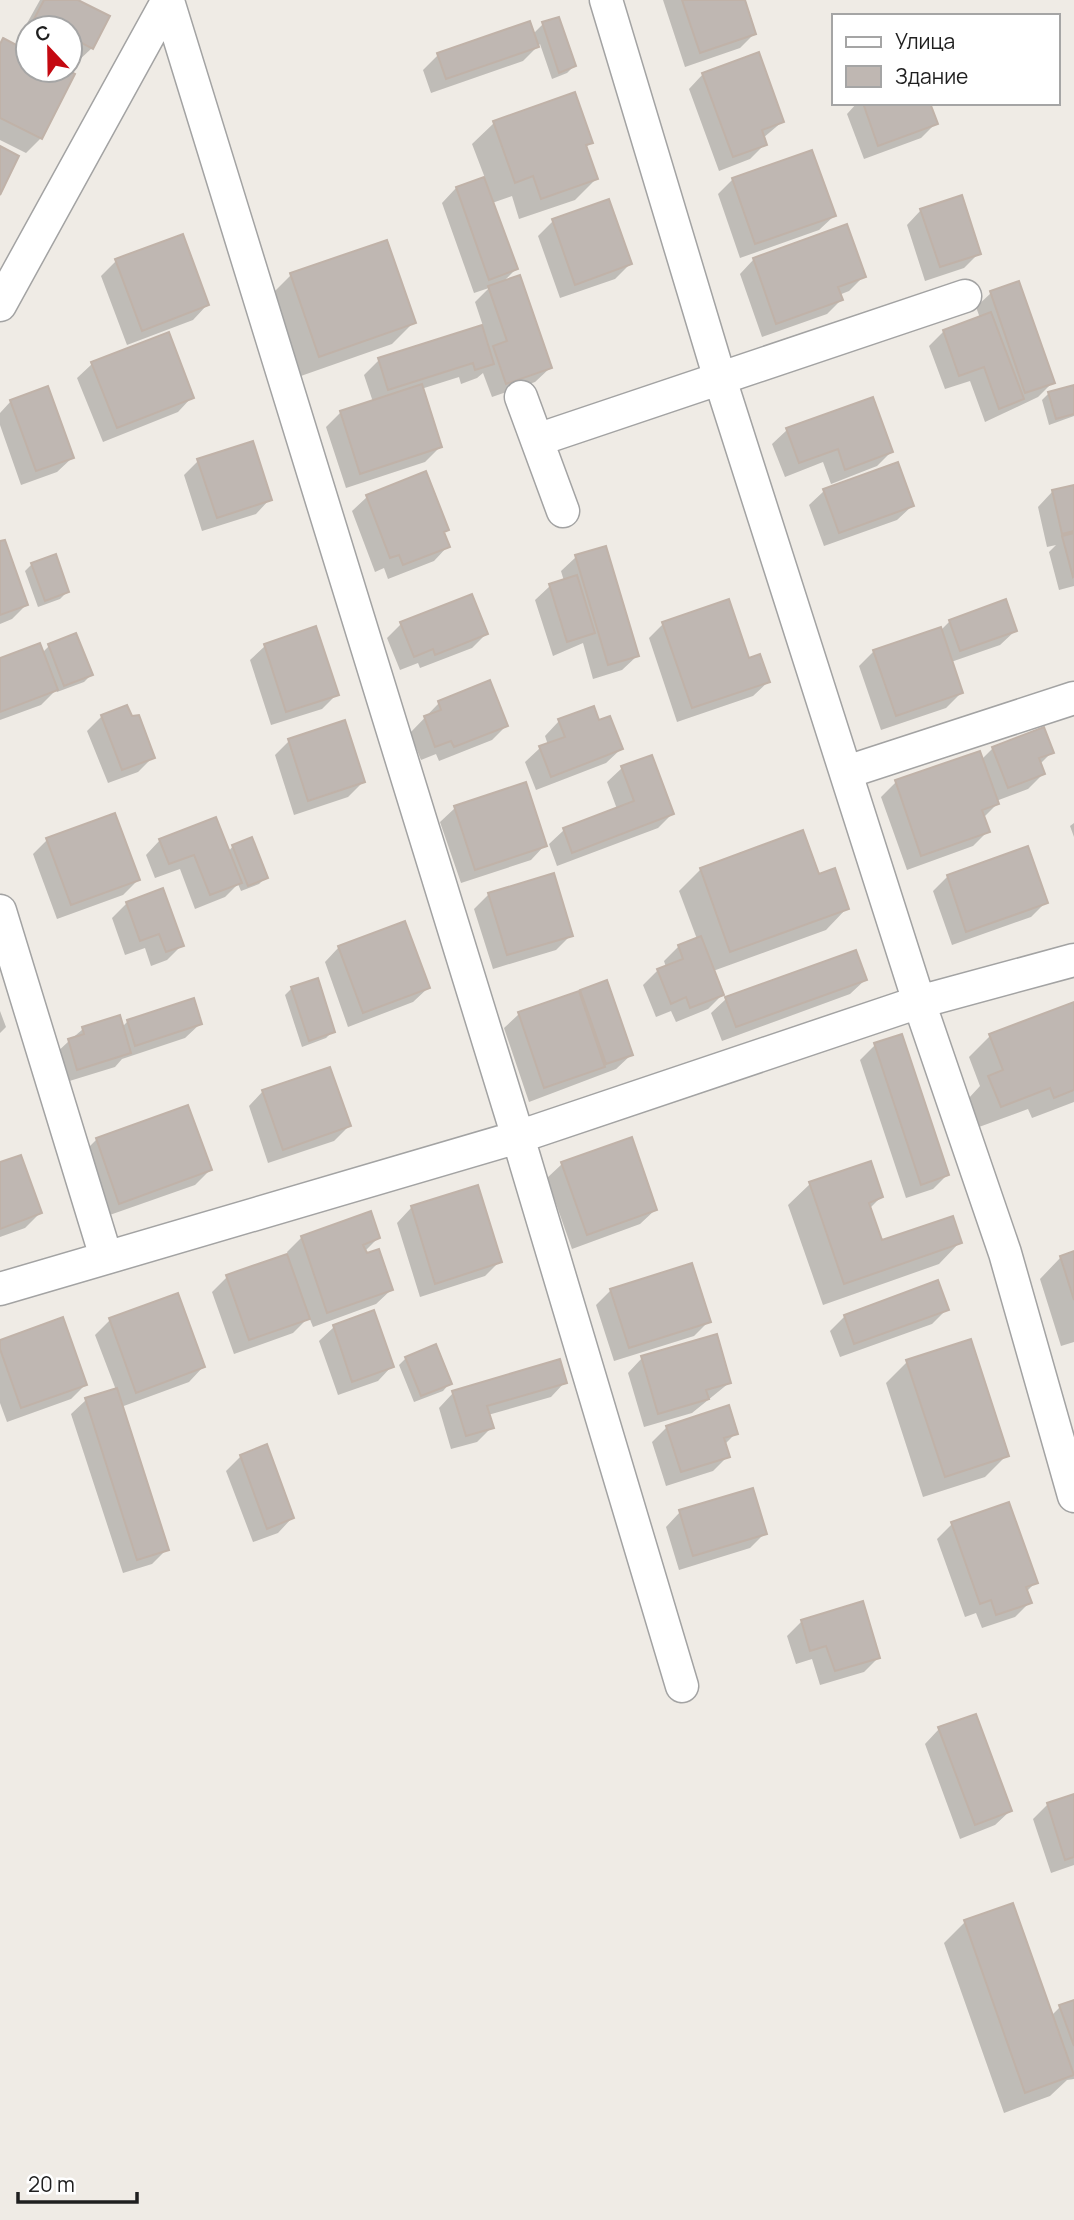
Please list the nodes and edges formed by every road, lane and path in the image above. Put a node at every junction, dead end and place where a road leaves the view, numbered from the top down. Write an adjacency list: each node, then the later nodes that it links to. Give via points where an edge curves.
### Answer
1 (606, 0): 5 (street)
2 (168, 1): 4 (street); 14 (street)
3 (965, 296): 5 (street)
4 (0, 305)
5 (720, 379): 7 (street); 10 (street)
6 (521, 397): 7 (street)
7 (537, 440): 8 (street)
8 (563, 511)
9 (1074, 698): 10 (street)
10 (847, 772): 13 (street)
11 (0, 911): 15 (street)
12 (1074, 960): 13 (street)
13 (919, 1002): 14 (street); 17 (street, via 1004,1253)
14 (518, 1137): 15 (street); 18 (street)
15 (106, 1257): 16 (street)
16 (0, 1290)
17 (1074, 1496)
18 (682, 1686)

